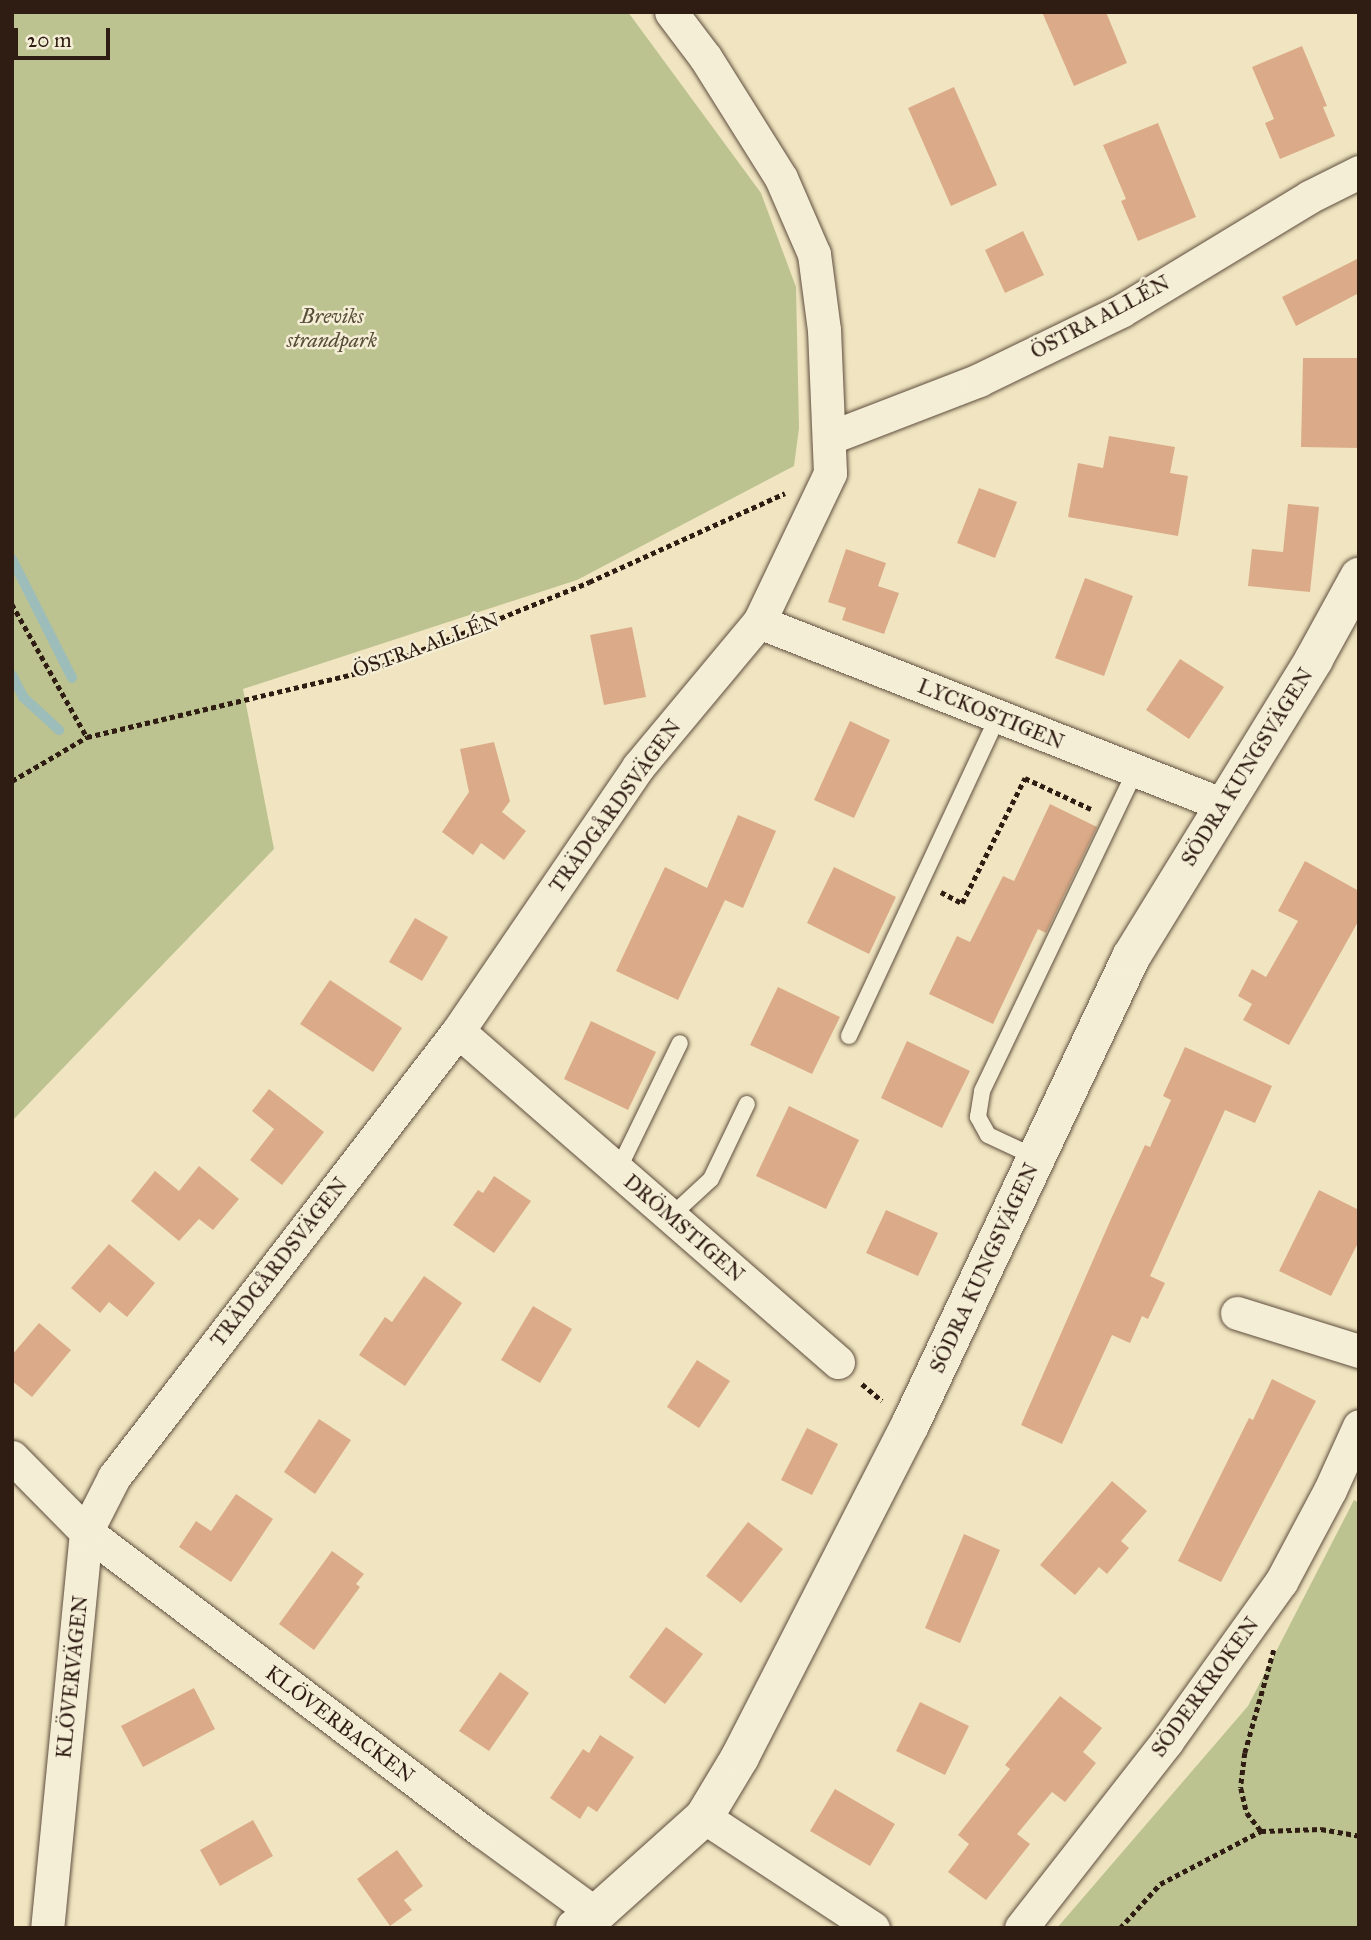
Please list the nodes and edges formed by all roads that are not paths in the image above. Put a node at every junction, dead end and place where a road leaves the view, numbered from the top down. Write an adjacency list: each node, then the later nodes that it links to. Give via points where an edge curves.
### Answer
1 (671, 12): 3 (street, TRÄDGÅRDSVÄGEN, via 781,178 814,254 824,330)
2 (1359, 172): 3 (street, ÖSTRA ALLÉN, via 1309,197 1121,311 979,380)
3 (829, 438): 5 (street, TRÄDGÅRDSVÄGEN, via 830,473)
4 (1359, 577): 8 (street, SÖDRA KUNGSVÄGEN)
5 (758, 622): 6 (street, LYCKOSTIGEN); 9 (street, TRÄDGÅRDSVÄGEN, via 638,767)
6 (998, 717): 7 (street, LYCKOSTIGEN); 10 (lane)
7 (1136, 771): 8 (street, LYCKOSTIGEN); 13 (lane, via 982,1091 978,1117 988,1135)
8 (1223, 805): 13 (street, SÖDRA KUNGSVÄGEN, via 1131,957)
9 (458, 1031): 14 (street, DRÖMSTIGEN); 21 (street, TRÄDGÅRDSVÄGEN, via 114,1477)
10 (849, 1036)
11 (680, 1042): 14 (lane)
12 (747, 1104): 15 (lane, via 710,1179)
13 (1035, 1157): 22 (street, SÖDRA KUNGSVÄGEN, via 910,1425 740,1757)
14 (618, 1170): 15 (street, DRÖMSTIGEN)
15 (671, 1216): 18 (street, DRÖMSTIGEN)
16 (1237, 1313): 17 (street)
17 (1359, 1351)
18 (838, 1362)
19 (1359, 1426): 26 (street, SÖDERKROKEN, via 1281,1582 1167,1741)
20 (12, 1457): 21 (street)
21 (86, 1532): 23 (street, KLÖVERBACKEN, via 471,1823); 24 (street, KLÖVERVÄGEN)
22 (704, 1817): 23 (street, SÖDRA KUNGSVÄGEN); 25 (street)
23 (586, 1921)
24 (47, 1928)
25 (873, 1928)
26 (1021, 1928)

